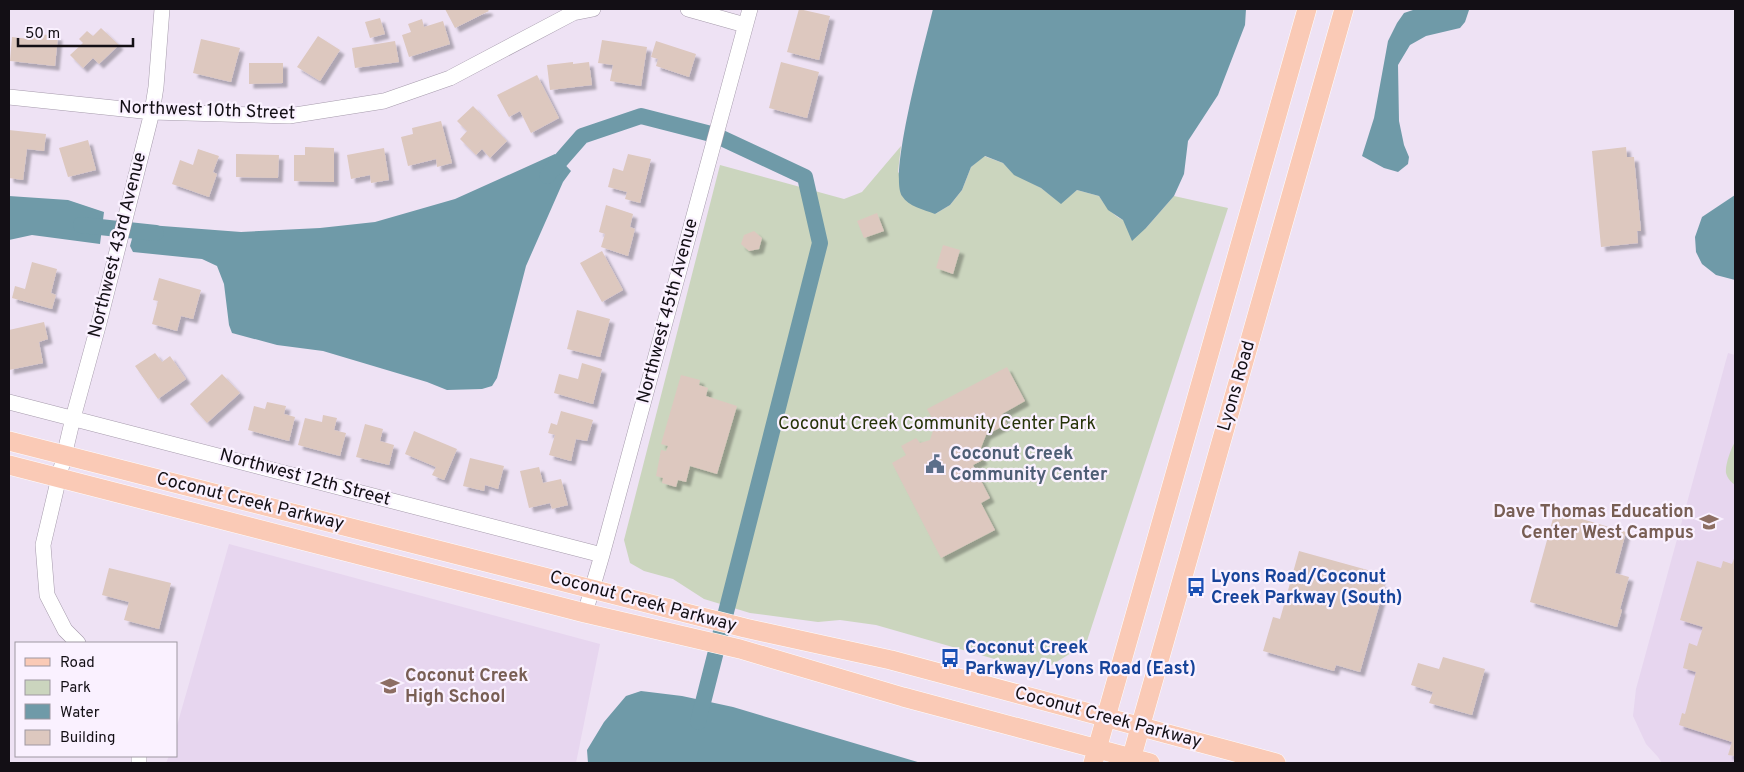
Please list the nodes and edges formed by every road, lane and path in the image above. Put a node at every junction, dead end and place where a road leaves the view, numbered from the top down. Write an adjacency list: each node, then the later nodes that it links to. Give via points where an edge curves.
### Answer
1 (162, 9): 9 (street, Northwest 43rd Avenue)
2 (594, 9): 9 (street, Northwest 10th Street, via 573,13 450,78 384,101 289,116)
3 (688, 9): 7 (street)
4 (750, 9): 7 (street, Northwest 45th Avenue)
5 (1307, 9): 20 (main road, Lyons Road)
6 (1344, 9): 21 (main road, Lyons Road)
7 (745, 25): 16 (street, Northwest 45th Avenue)
8 (9, 97): 9 (street, Northwest 10th Street)
9 (152, 112): 11 (street, Northwest 43rd Avenue)
10 (9, 402): 11 (street, Northwest 12th Street)
11 (73, 418): 13 (street, Northwest 43rd Avenue); 16 (street, Northwest 12th Street)
12 (9, 441): 13 (main road, Coconut Creek Parkway)
13 (64, 455): 15 (street, Northwest 43rd Avenue); 17 (main road, Coconut Creek Parkway)
14 (9, 465): 15 (main road, Coconut Creek Parkway)
15 (58, 478): 18 (main road, Coconut Creek Parkway); 19 (street, Northwest 43rd Avenue, via 43,546 46,595 65,630)
16 (602, 555): 17 (street, Northwest 45th Avenue)
17 (592, 588): 18 (street, Northwest 45th Avenue); 20 (main road, Coconut Creek Parkway, via 745,628 891,660)
18 (585, 613): 22 (main road, Coconut Creek Parkway, via 740,650)
19 (77, 642)
20 (1107, 717): 21 (main road, Coconut Creek Parkway); 22 (main road, Lyons Road)
21 (1140, 726): 23 (main road, Lyons Road); 25 (main road, Coconut Creek Parkway)
22 (1096, 756): 23 (main road, Coconut Creek Parkway)
23 (1131, 761): 24 (main road, Coconut Creek Parkway)
24 (1150, 763)
25 (1276, 763)

